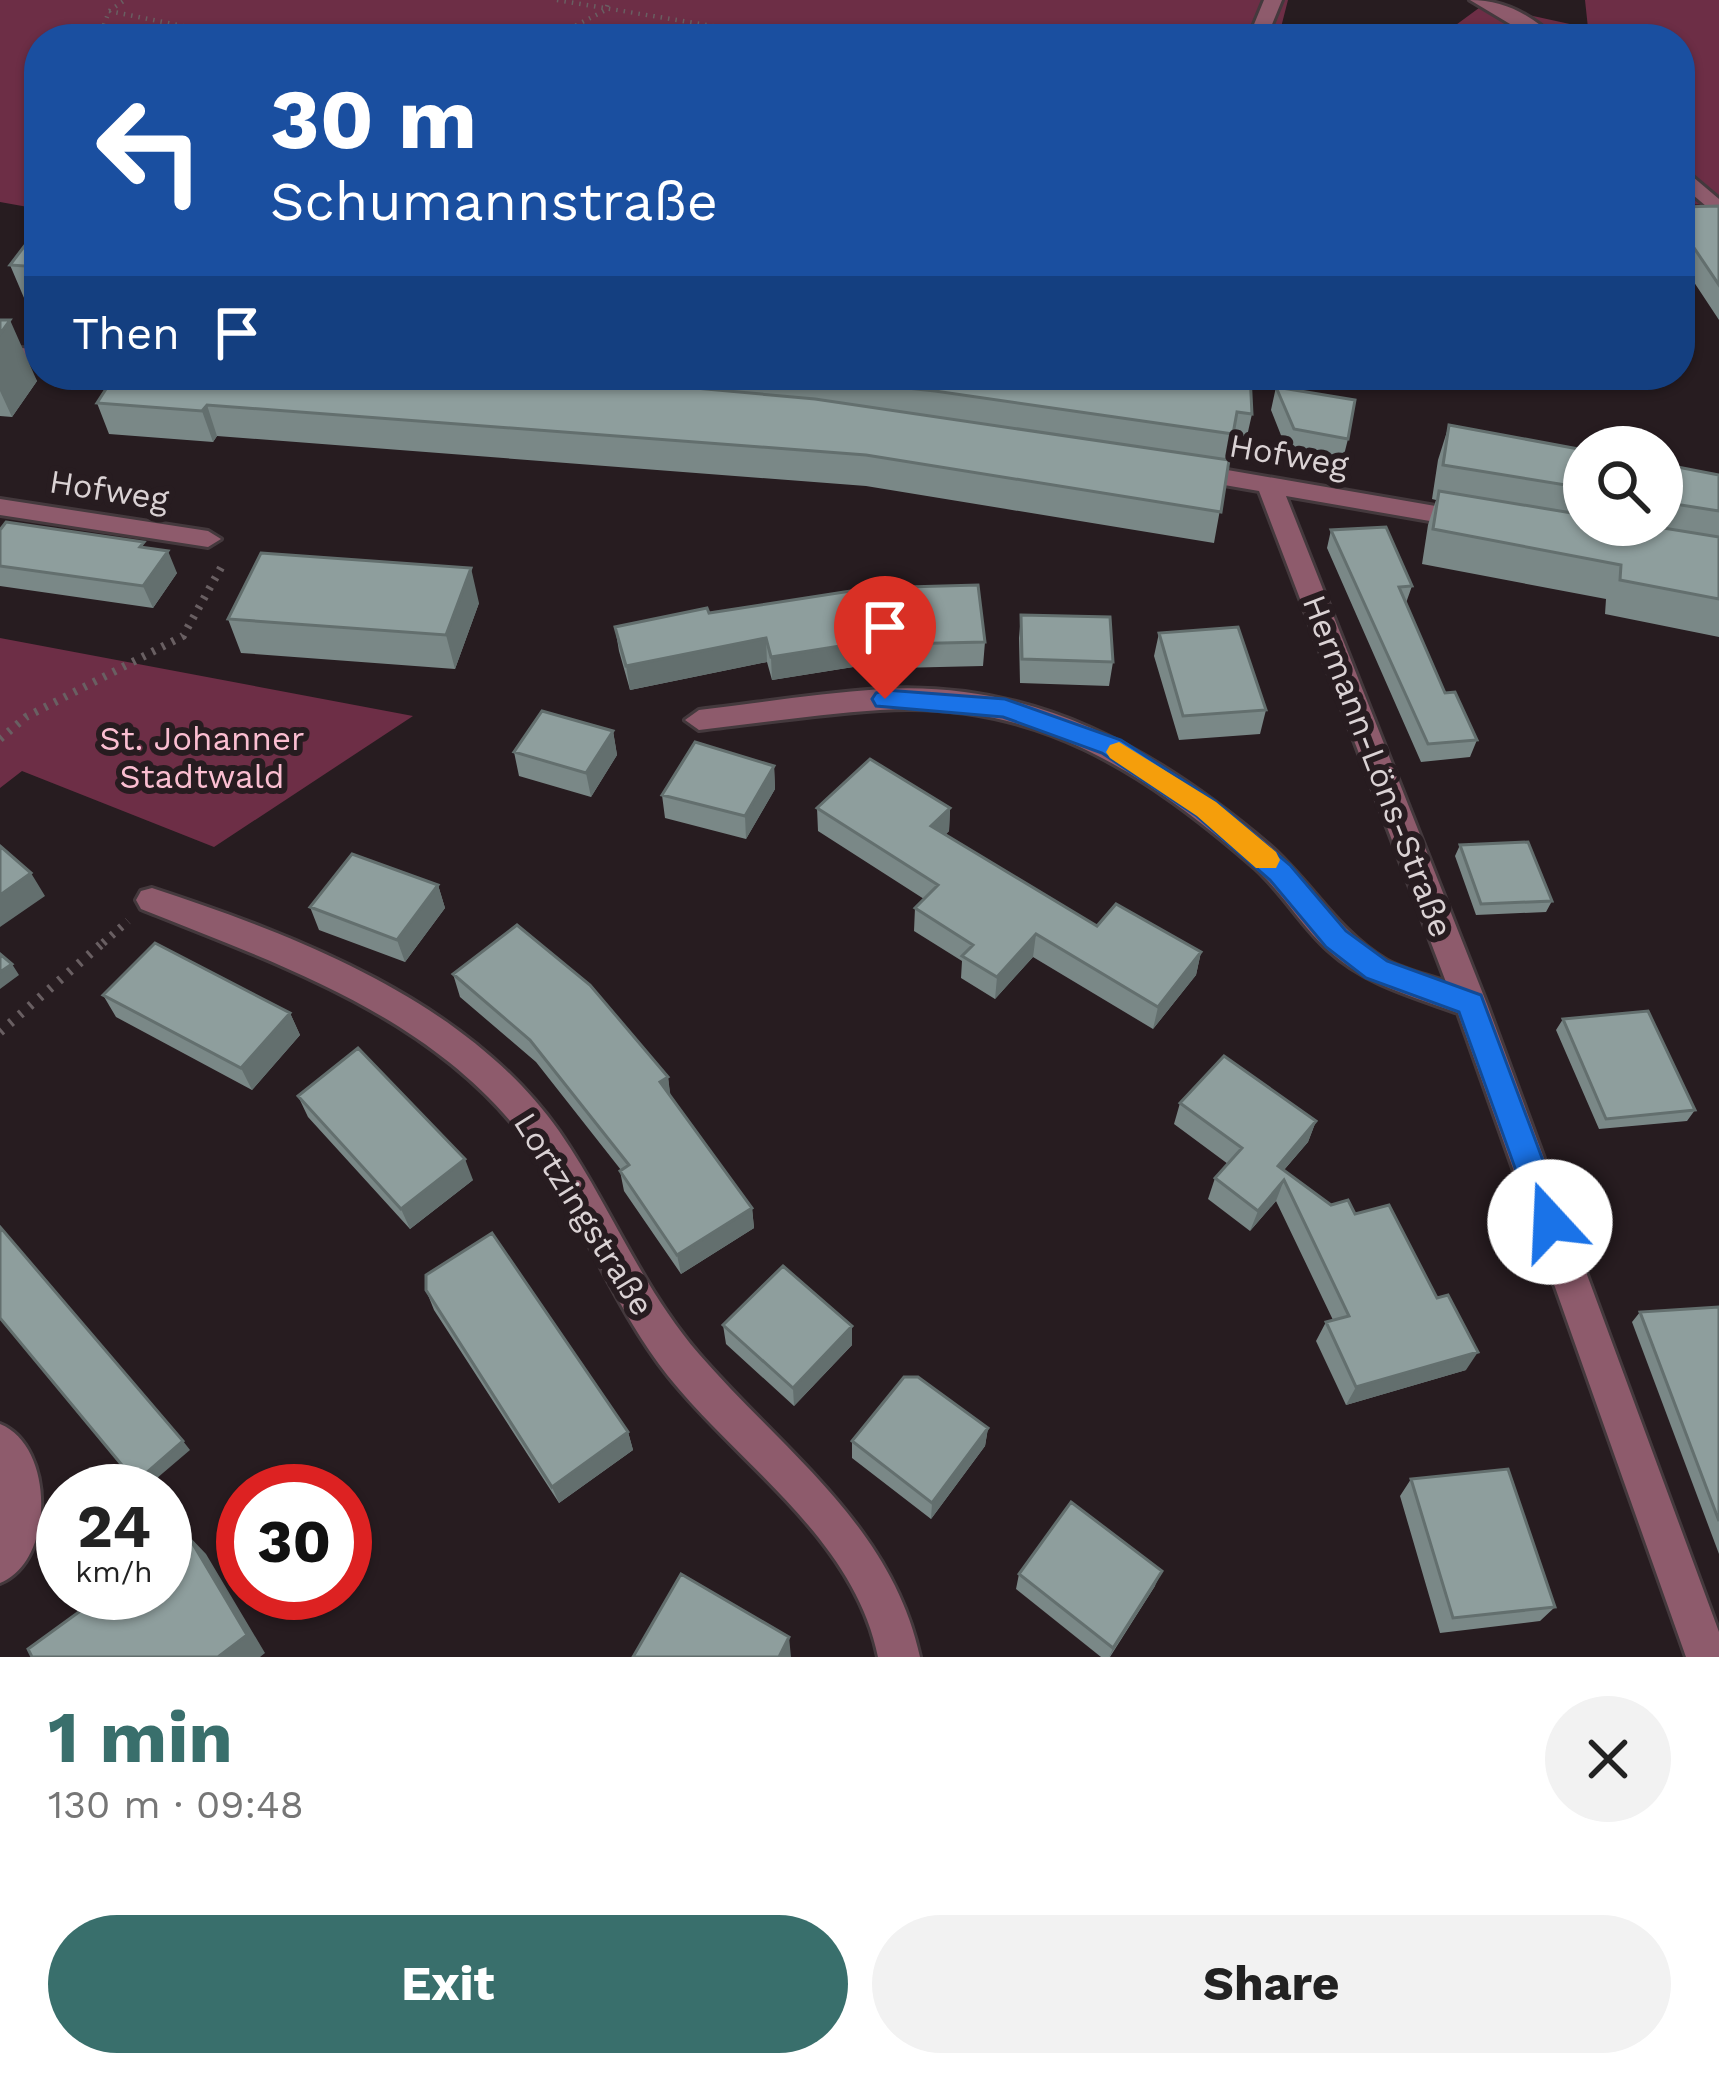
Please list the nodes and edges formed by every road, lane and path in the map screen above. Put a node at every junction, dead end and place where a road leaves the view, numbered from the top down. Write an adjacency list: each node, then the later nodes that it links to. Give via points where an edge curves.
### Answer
1 (125, 0): 6 (path)
2 (557, 0): 5 (path)
3 (609, 0): 5 (path)
4 (1479, 0): 11 (street)
5 (606, 10): 9 (path); 10 (path)
6 (109, 11): 7 (path); 8 (path)
7 (104, 24)
8 (173, 24)
9 (578, 24)
10 (695, 24)
11 (1526, 24)
12 (1155, 466): 13 (street, Hofweg)
13 (1269, 485): 15 (street, Hofweg); 20 (street, Hermann-Löns-Straße)
14 (0, 507): 16 (street, Hofweg)
15 (1490, 523)
16 (217, 549): 18 (path, via 183,636 26,717)
17 (699, 719): 20 (street, via 885,699 1005,708 1112,746 1207,809 1376,970)
18 (0, 739)
19 (152, 900): 21 (path); 24 (street, Lortzingstraße, via 407,1013 520,1108 683,1365 868,1570 898,1628)
20 (1471, 1004): 25 (street, Hermann-Löns-Straße)
21 (0, 1032)
22 (0, 1444): 23 (street, via 21,1481 23,1512)
23 (0, 1563)
24 (899, 1657)
25 (1707, 1657)

